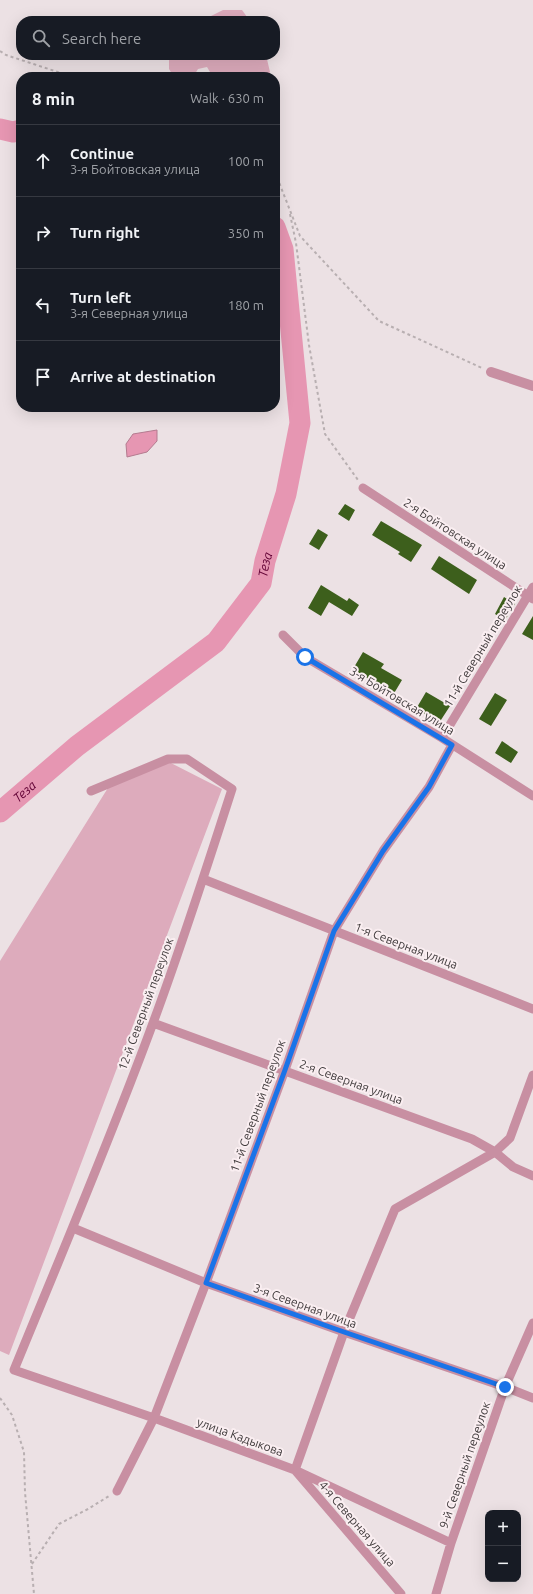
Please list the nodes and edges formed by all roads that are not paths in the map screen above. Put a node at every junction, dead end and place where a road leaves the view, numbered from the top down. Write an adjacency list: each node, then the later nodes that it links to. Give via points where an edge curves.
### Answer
1 (491, 372): 2 (street)
2 (533, 386)
3 (363, 488): 5 (street, 2-я Бойтовская улица)
4 (533, 586): 5 (street, 11-й Северный переулок)
5 (530, 598): 7 (street, 11-й Северный переулок)
6 (282, 636): 7 (street, 3-я Бойтовская улица, via 305,657)
7 (442, 738): 8 (street, 3-я Бойтовская улица)
8 (452, 745): 10 (street, 3-я Бойтовская улица); 12 (street, 11-й Северный переулок, via 429,787 383,851)
9 (90, 791): 11 (street, 12-й Северный переулок, via 168,759 187,759 232,789)
10 (533, 796)
11 (203, 879): 12 (street, 1-я Северная улица); 14 (street, 12-й Северный переулок)
12 (334, 931): 13 (street, 1-я Северная улица); 15 (street, 11-й Северный переулок)
13 (533, 1009)
14 (153, 1023): 15 (street, 2-я Северная улица); 19 (street, 12-й Северный переулок)
15 (285, 1070): 17 (street, 2-я Северная улица, via 472,1139); 20 (street, 11-й Северный переулок)
16 (533, 1075): 17 (street, via 510,1138)
17 (495, 1152): 18 (street, 2-я Северная улица, via 513,1167); 22 (street, via 395,1209)
18 (533, 1176)
19 (73, 1228): 20 (street, 3-я Северная улица); 23 (street, 12-й Северный переулок)
20 (206, 1283): 22 (street, 3-я Северная улица); 26 (street, 11-й Северный переулок)
21 (533, 1323): 24 (street, 9-й Северный переулок)
22 (344, 1332): 24 (street, 3-я Северная улица); 27 (street)
23 (14, 1370): 26 (street, улица Кадыкова)
24 (505, 1387): 25 (street, 3-я Северная улица); 29 (street, 9-й Северный переулок)
25 (533, 1398)
26 (154, 1418): 27 (street, улица Кадыкова); 28 (street, 11-й Северный переулок)
27 (295, 1470): 29 (street, улица Кадыкова); 30 (street, 4-я Северная улица)
28 (117, 1491)
29 (451, 1543): 31 (street, 9-й Северный переулок)
30 (401, 1594)
31 (436, 1594)

